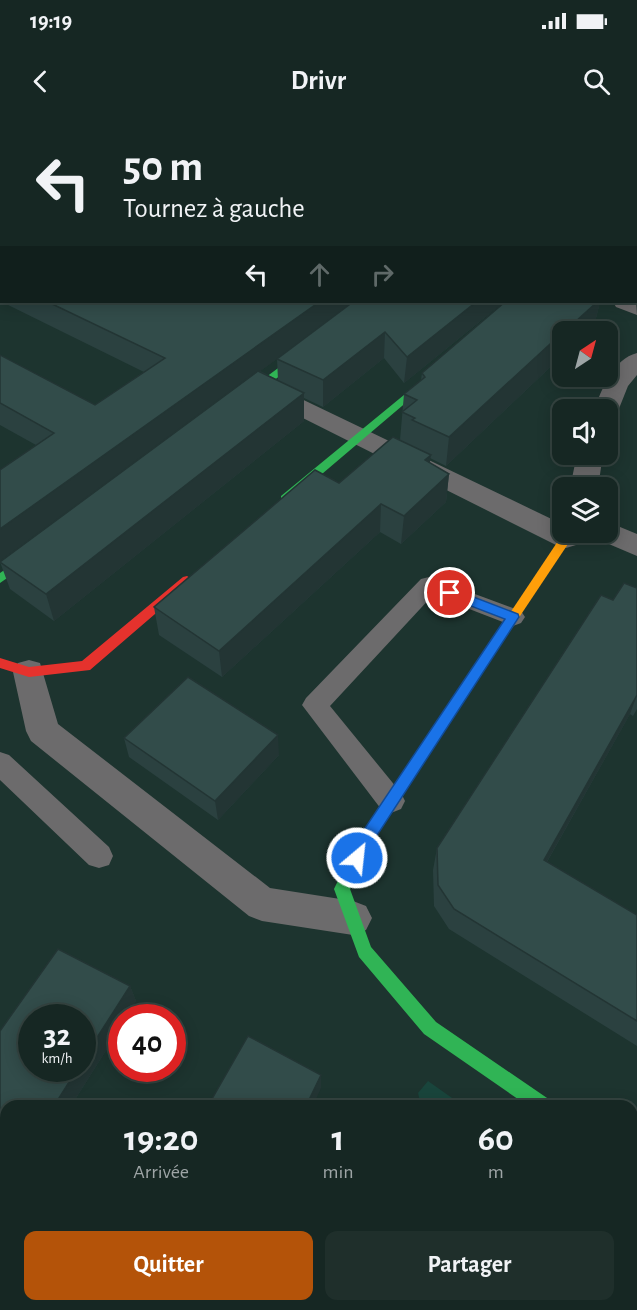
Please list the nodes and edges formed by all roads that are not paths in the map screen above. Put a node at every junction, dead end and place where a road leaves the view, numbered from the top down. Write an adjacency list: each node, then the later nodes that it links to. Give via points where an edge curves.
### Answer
1 (371, 303): 4 (street)
2 (637, 360): 5 (street, via 616,384)
3 (449, 361): 7 (street)
4 (260, 387): 6 (street); 7 (street)
5 (611, 399)
6 (222, 415)
7 (361, 436): 8 (street); 9 (street)
8 (278, 505)
9 (552, 527)
10 (58, 536): 15 (street)
11 (618, 537): 13 (street)
12 (563, 543): 16 (street)
13 (637, 546)
14 (195, 574): 17 (street, via 85,666)
15 (0, 579)
16 (513, 617): 19 (street); 19 (lane, via 429,585 315,705)
17 (15, 668): 21 (street, via 43,731 262,904)
18 (0, 763): 20 (lane)
19 (392, 801): 21 (street, via 364,842 342,889)
20 (99, 856)
21 (352, 918): 22 (street, via 365,952 430,1028)
22 (535, 1100)

